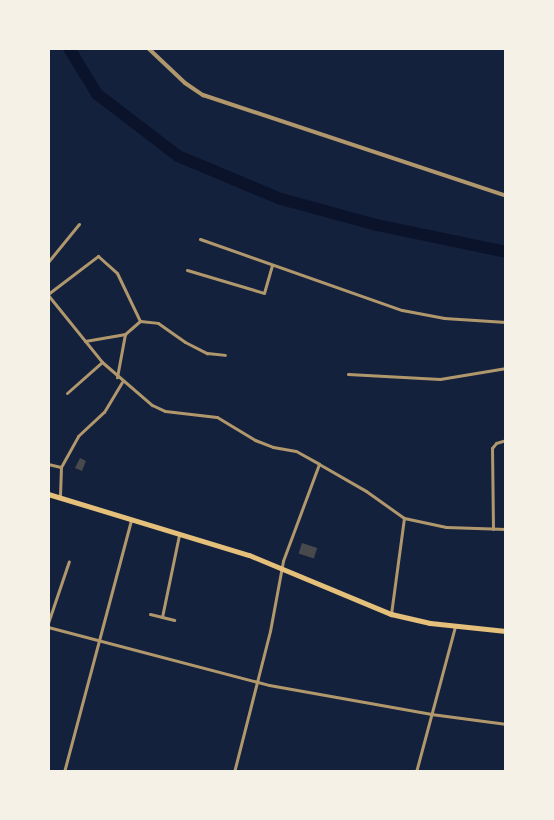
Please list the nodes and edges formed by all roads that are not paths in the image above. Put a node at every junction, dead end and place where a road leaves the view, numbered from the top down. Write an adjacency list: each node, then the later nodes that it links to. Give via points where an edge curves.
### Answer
1 (148, 48): 2 (street, via 203,95)
2 (506, 196)
3 (80, 224): 5 (street)
4 (200, 239): 6 (street)
5 (48, 262)
6 (272, 265): 7 (street, via 264,293); 10 (street, via 402,310 444,318)
7 (187, 270)
8 (48, 295): 9 (street, via 98,256 117,273); 12 (street)
9 (140, 321): 11 (street); 13 (street, via 158,323 207,353)
10 (506, 322)
11 (125, 334): 12 (street); 17 (street)
12 (85, 341): 14 (street)
13 (225, 355)
14 (102, 362): 17 (street); 19 (street)
15 (506, 368): 16 (street, via 438,379)
16 (348, 374)
17 (117, 377): 18 (street)
18 (122, 382): 22 (street, via 158,409 217,417 255,440 296,451); 23 (street, via 104,412 78,436)
19 (68, 393)
20 (506, 440): 28 (street, via 492,448)
21 (48, 464): 23 (street)
22 (320, 464): 26 (street); 32 (street, via 283,561)
23 (61, 467): 25 (street)
24 (48, 494): 25 (main road)
25 (60, 498): 27 (main road)
26 (404, 518): 28 (street, via 446,527); 34 (street)
27 (131, 519): 30 (main road); 40 (street)
28 (493, 529): 29 (street)
29 (506, 529)
30 (179, 533): 32 (main road); 35 (street)
31 (69, 561): 37 (street)
32 (284, 568): 34 (main road); 41 (street)
33 (150, 614): 35 (street)
34 (391, 614): 38 (main road)
35 (162, 617): 36 (street)
36 (174, 620)
37 (48, 625): 40 (street)
38 (455, 626): 39 (main road); 42 (street)
39 (506, 631)
40 (99, 640): 41 (street); 44 (street)
41 (258, 682): 42 (street); 45 (street)
42 (432, 714): 43 (street); 46 (street)
43 (506, 724)
44 (64, 772)
45 (234, 772)
46 (416, 772)

